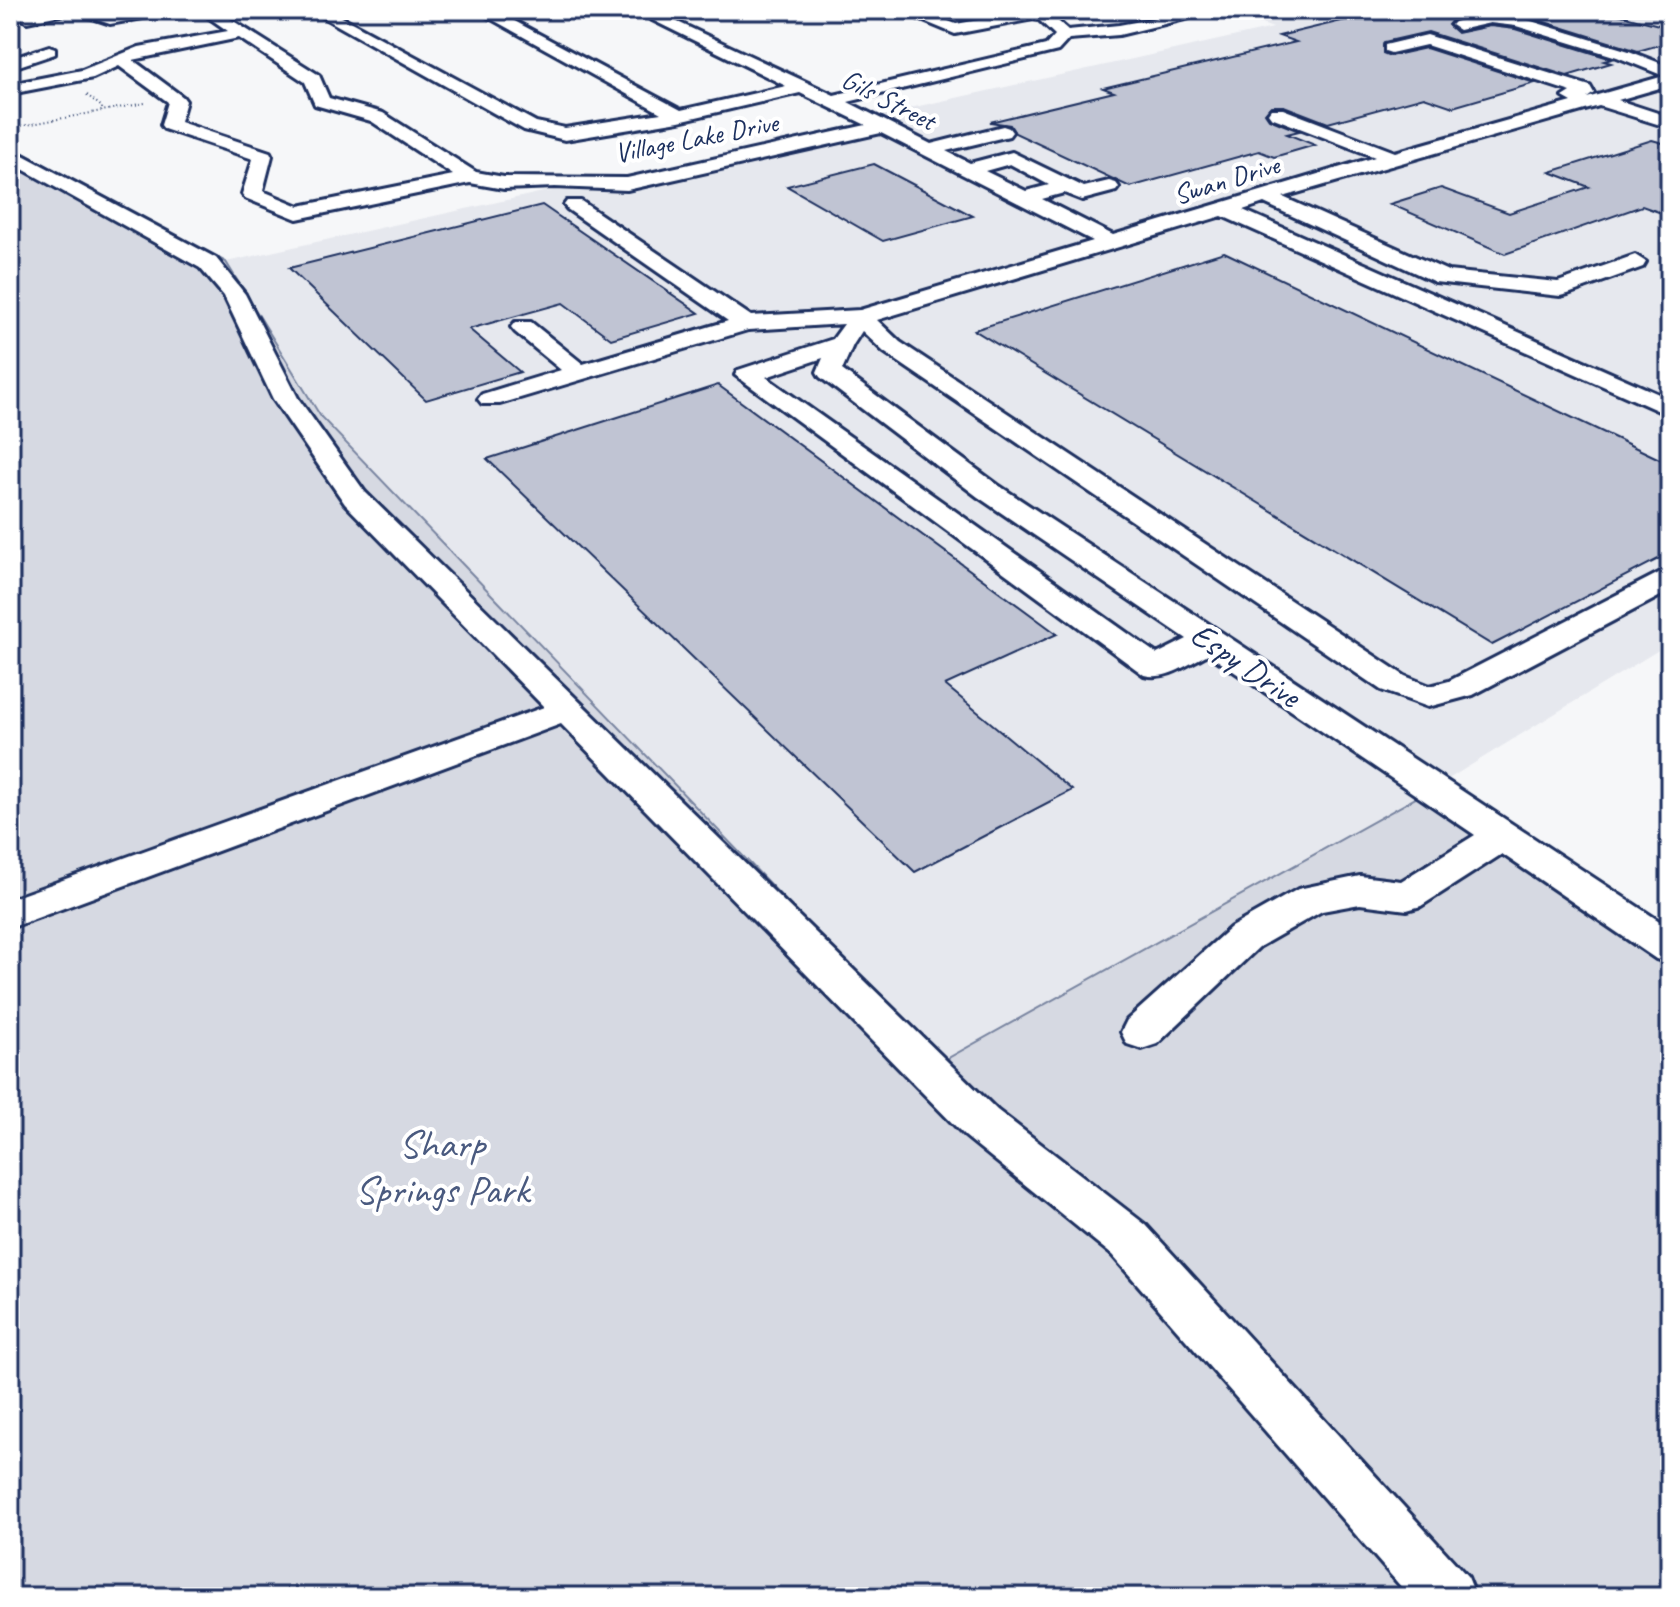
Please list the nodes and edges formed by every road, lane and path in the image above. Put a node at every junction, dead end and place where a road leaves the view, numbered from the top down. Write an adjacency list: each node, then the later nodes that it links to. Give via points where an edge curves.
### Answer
1 (68, 10): 12 (street)
2 (80, 10): 3 (street, via 110,19)
3 (159, 10)
4 (206, 10): 14 (street, Village Lake Drive)
5 (318, 10): 33 (street, via 530,126 565,134)
6 (483, 10): 33 (street)
7 (640, 10): 24 (street, Gils Street)
8 (905, 10): 10 (street, via 955,29)
9 (1054, 10): 10 (street)
10 (1033, 14): 15 (street, via 1044,16)
11 (1184, 15): 15 (street, via 1119,30)
12 (27, 17)
13 (1459, 25): 21 (street, via 1490,18 1518,22)
14 (241, 33): 18 (street); 44 (street, Village Lake Drive, via 313,79 321,101 377,117)
15 (1064, 35): 29 (street, via 1052,48)
16 (1391, 48): 27 (street, via 1427,40 1584,90)
17 (49, 51): 19 (street)
18 (121, 59): 23 (street, via 87,74); 44 (street, Village Lake Drive, via 177,101 170,125 263,156 252,194 297,213)
19 (10, 64)
20 (10, 72): 23 (street)
21 (1670, 73)
22 (1670, 80): 26 (street, Swan Drive)
23 (34, 84): 25 (street)
24 (802, 87): 29 (street, Gils Street); 33 (street)
25 (10, 89)
26 (1623, 93): 27 (street, Swan Drive); 28 (street, via 1657,103)
27 (1587, 99): 31 (street, via 1550,96); 34 (street); 39 (street, Swan Drive)
28 (1670, 99)
29 (832, 101): 36 (street, Gils Street)
30 (150, 102): 37 (path)
31 (1524, 102)
32 (1277, 113): 42 (street)
33 (679, 116)
34 (1670, 123)
35 (1447, 126): 39 (street)
36 (883, 127): 40 (street, Gils Street); 44 (street, Village Lake Drive, via 627,184 504,183)
37 (10, 128)
38 (1003, 132): 40 (street)
39 (1472, 135): 42 (street, Swan Drive)
40 (928, 150): 43 (street, Gils Street)
41 (10, 154): 62 (street, via 208,263 234,294 286,399 355,498)
42 (1394, 158): 47 (street, Swan Drive)
43 (965, 170): 45 (street, via 1012,158); 48 (street, Gils Street)
44 (470, 177)
45 (1066, 186): 46 (street, via 1082,194); 48 (street)
46 (1109, 187)
47 (1264, 196): 50 (street, Swan Drive); 52 (street, via 1443,277 1560,289)
48 (1023, 198): 51 (street, Gils Street)
49 (574, 205): 54 (street)
50 (1222, 208): 51 (street, Swan Drive); 59 (street)
51 (1111, 242): 53 (street, Swan Drive)
52 (1635, 262)
53 (861, 317): 54 (street, Swan Drive, via 820,315); 56 (street); 60 (street, via 892,347 1393,683 1428,697 1461,688)
54 (746, 323): 57 (street, Swan Drive)
55 (523, 327): 57 (street)
56 (835, 358): 61 (street, Espy Drive, via 988,491); 61 (street, via 747,375 1155,668)
57 (579, 373): 58 (street, Swan Drive)
58 (491, 399)
59 (1670, 408)
60 (1670, 579)
61 (1210, 640): 63 (street, Espy Drive)
62 (567, 710): 64 (street); 67 (street, via 981,1123 1129,1240)
63 (1502, 836): 65 (street, Espy Drive); 66 (street, via 1407,896 1360,890 1312,899 1245,937)
64 (10, 914)
65 (1670, 948)
66 (1142, 1032)
67 (1448, 1597)

